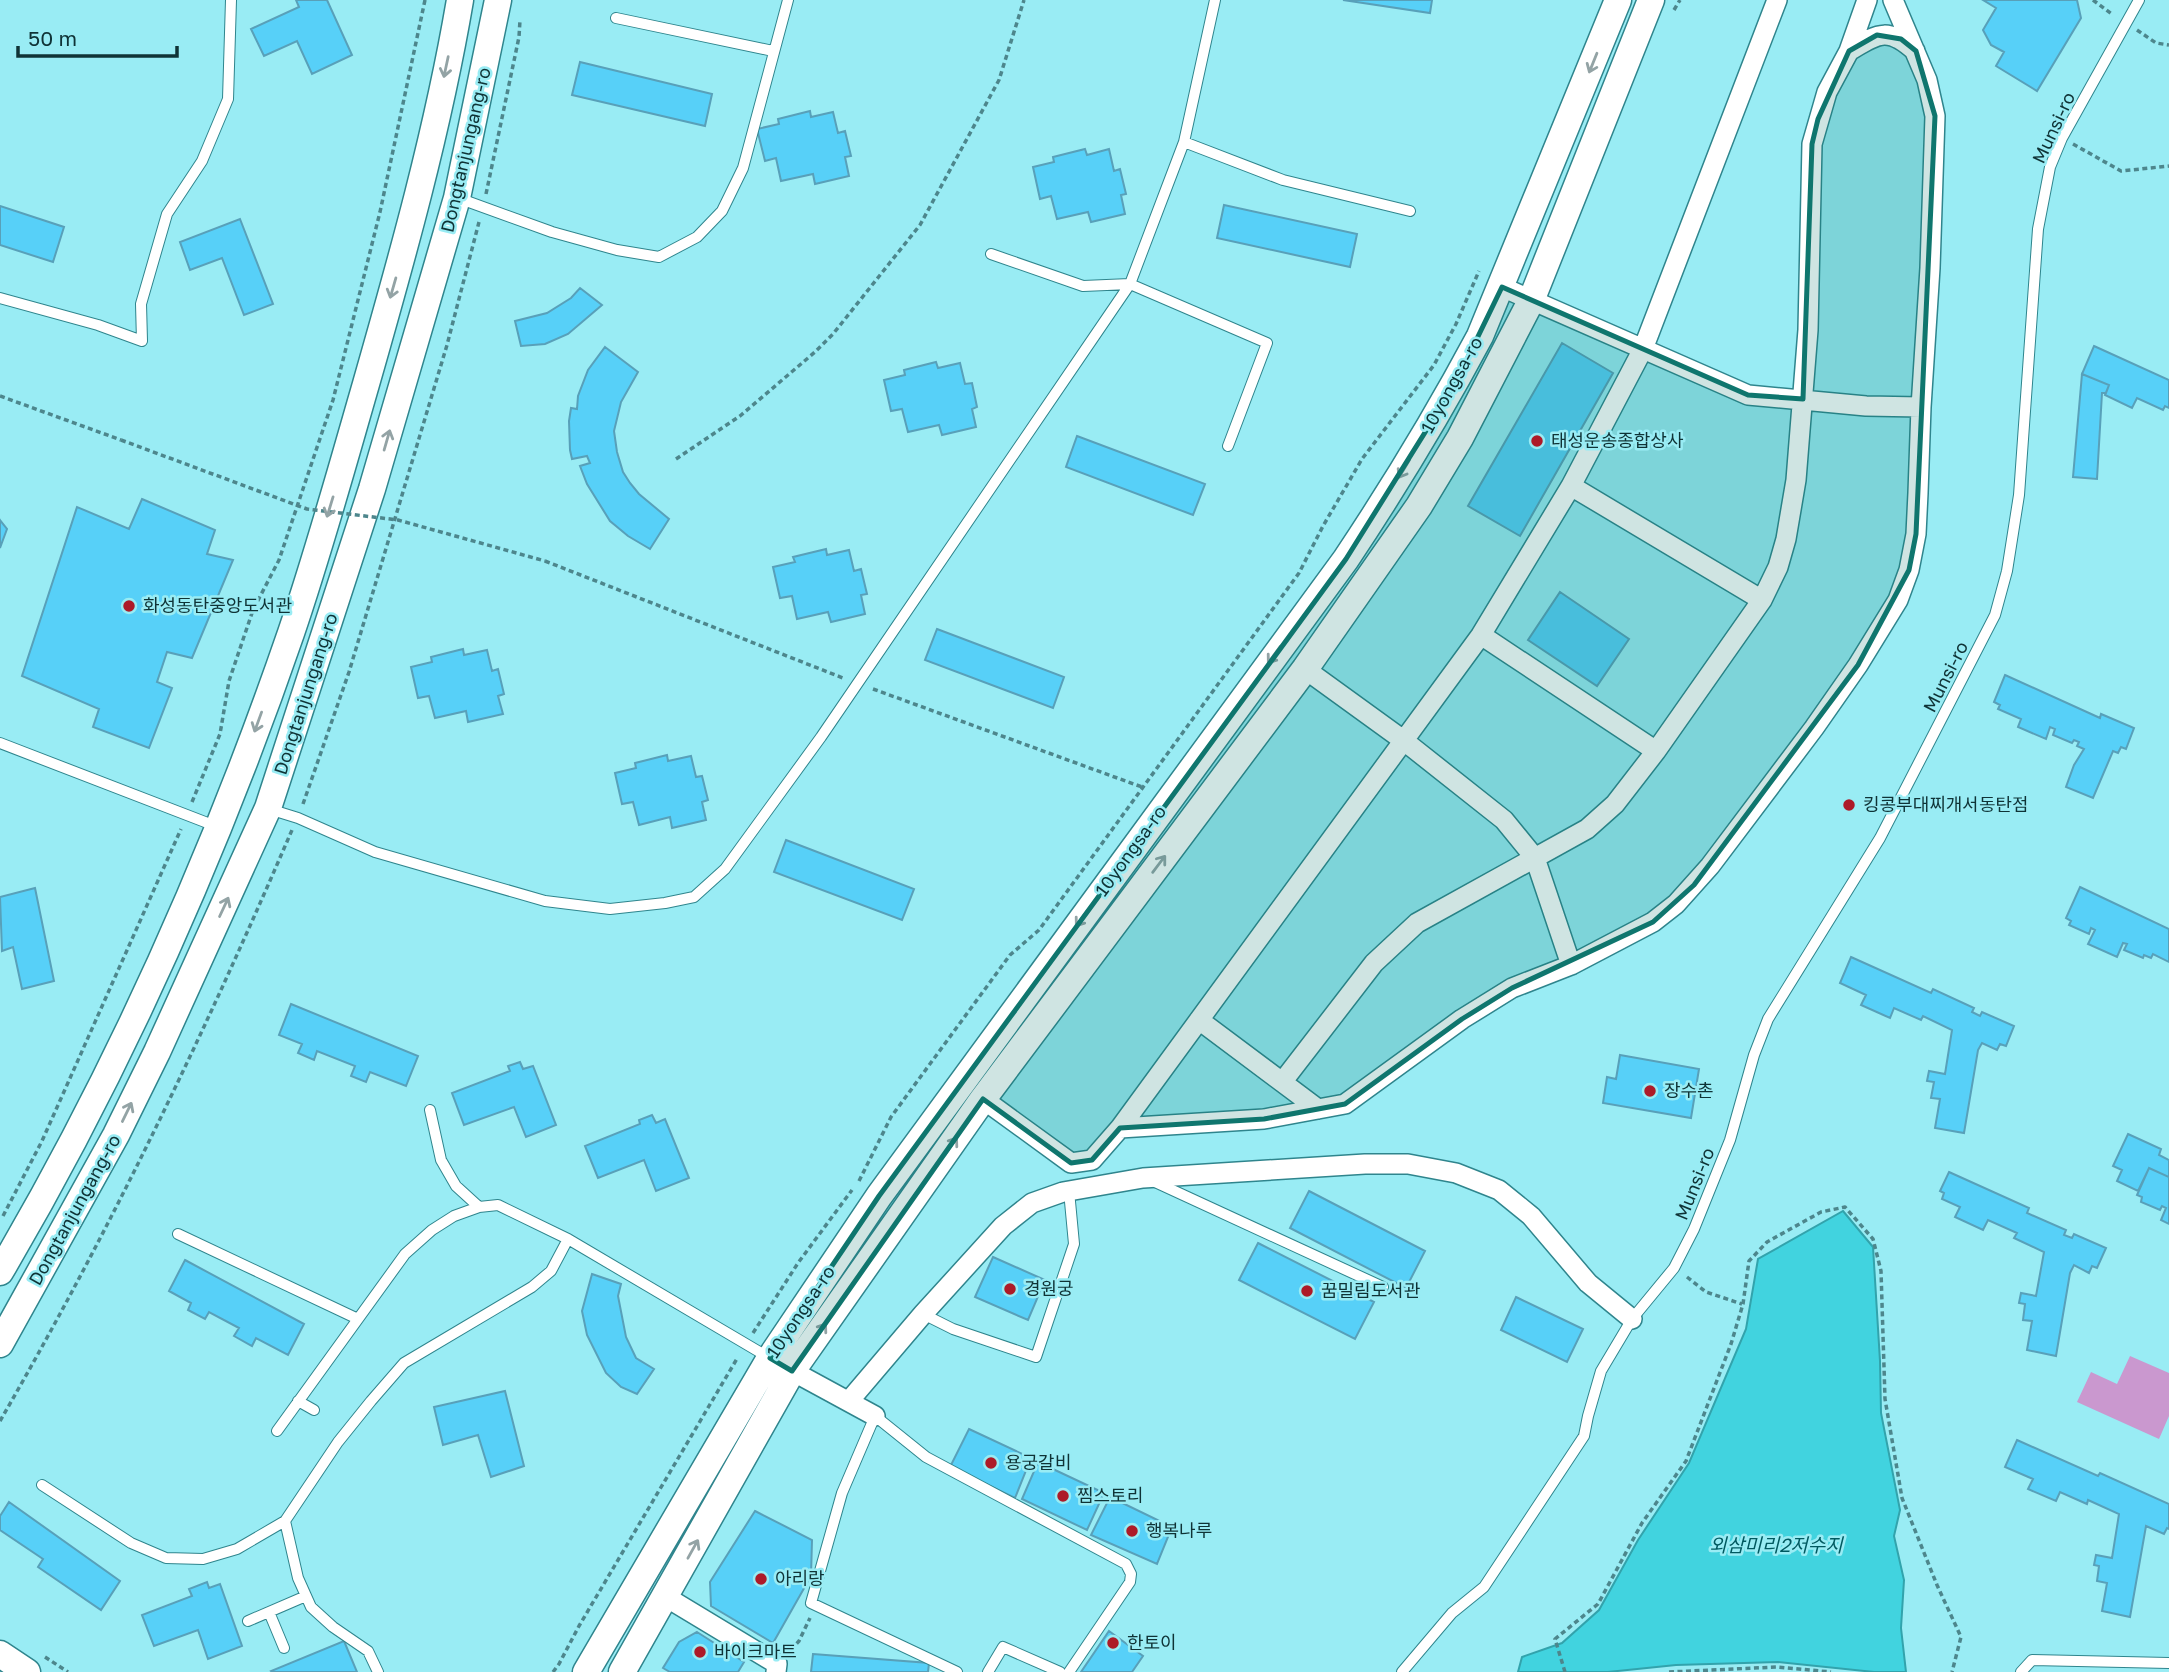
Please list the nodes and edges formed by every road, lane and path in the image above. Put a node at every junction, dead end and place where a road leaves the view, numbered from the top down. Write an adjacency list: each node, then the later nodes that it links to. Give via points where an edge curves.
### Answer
1 (232, 0): 29 (lane, via 228,99 202,161 167,214 141,304 142,341)
2 (425, 0): 46 (path, via 380,212 333,400 279,559 249,622 229,681 220,734)
3 (460, 0): 47 (street, Dongtanjungang-ro, one-way to 47, via 402,258 341,473 292,632)
4 (498, 0): 23 (street, Dongtanjungang-ro)
5 (788, 0): 17 (lane)
6 (1024, 0): 36 (path, via 999,80 920,225 816,352 740,416)
7 (1215, 0): 21 (lane)
8 (1618, 0): 28 (street, 10yongsa-ro, one-way to 28)
9 (1651, 0): 30 (street, 10yongsa-ro)
10 (1777, 0): 31 (street)
11 (1867, 0): 18 (street)
12 (1893, 0): 19 (street)
13 (2139, 0): 20 (lane, Munsi-ro)
14 (616, 18): 17 (lane)
15 (2168, 42): 16 (path)
16 (2156, 43)
17 (773, 51): 23 (lane, via 743,168 722,211 697,237 659,257 552,232)
18 (1849, 51): 19 (street, via 1887,33); 33 (street, via 1827,92 1812,145)
19 (1916, 51): 34 (street, via 1935,116)
20 (2062, 138): 22 (path, via 2121,171); 62 (lane, Munsi-ro, via 2050,167 2038,229 2019,495 1995,615 1880,838 1768,1019 1730,1140)
21 (1184, 142): 24 (lane, via 1283,180); 27 (lane)
22 (2169, 166)
23 (457, 198): 45 (street, Dongtanjungang-ro, one-way to 23, via 372,489)
24 (1410, 211)
25 (991, 254): 27 (lane, via 1083,286)
26 (1482, 264): 70 (path, via 1434,365 1362,459 1299,573 1039,930 1010,955 891,1117 860,1180)
27 (1130, 284): 35 (lane, via 1267,343); 45 (lane, via 821,737 725,869 694,897 610,909 545,901 375,852)
28 (1502, 287): 30 (street); 71 (street, 10yongsa-ro, one-way to 71, via 1454,386 1346,559 879,1196)
29 (0, 298)
30 (1531, 301): 31 (street); 41 (street, 10yongsa-ro, via 1419,506)
31 (1643, 349): 33 (street, via 1748,395); 37 (street)
32 (0, 396): 38 (path, bridge, via 307,509 398,520)
33 (1803, 399): 34 (street); 39 (street, via 1786,539)
34 (1921, 407): 49 (street, via 1916,534 1909,570 1898,600 1871,644 1814,728 1694,886 1653,922)
35 (1228, 446)
36 (676, 459)
37 (1571, 486): 39 (street); 40 (street)
38 (545, 561)
39 (1762, 600): 44 (street)
40 (1480, 635): 42 (street); 44 (street)
41 (1305, 669): 42 (street); 52 (street, 10yongsa-ro, one-way to 41)
42 (1403, 740): 48 (street, via 1504,820); 50 (street)
43 (0, 743): 46 (lane)
44 (1656, 751): 48 (street, via 1615,804 1587,829)
45 (268, 808): 69 (street, Dongtanjungang-ro, one-way to 45, via 116,1135)
46 (187, 815): 47 (lane); 59 (path, via 47,1129)
47 (219, 827): 63 (street, Dongtanjungang-ro, via 89,1113)
48 (1535, 858): 49 (street); 51 (street, via 1417,923 1374,963)
49 (1571, 965): 53 (street, via 1511,988 1345,1104)
50 (1199, 1020): 51 (street); 55 (street)
51 (1283, 1081): 53 (street)
52 (983, 1099): 55 (street, via 1072,1163 1092,1160); 71 (street, 10yongsa-ro, one-way to 52)
53 (1318, 1109): 55 (street, via 1264,1119)
54 (430, 1110): 58 (lane, via 442,1160 456,1186)
55 (1120, 1128)
56 (1143, 1178): 57 (street); 64 (lane); 68 (street, via 1365,1164 1408,1164 1456,1172 1499,1191 1531,1216 1588,1283)
57 (1069, 1191): 66 (street, via 1032,1202 1003,1226); 66 (lane, via 1074,1244 1036,1357)
58 (479, 1207): 61 (lane, via 498,1205); 67 (lane, via 454,1216 405,1254)
59 (0, 1221)
60 (178, 1234): 67 (lane)
61 (568, 1239): 70 (lane); 78 (lane, via 551,1271 532,1287 404,1363 338,1442)
62 (1674, 1268): 65 (path, via 1706,1292); 68 (lane, Munsi-ro)
63 (0, 1272)
64 (1383, 1287)
65 (1743, 1304): 98 (path, via 1686,1461 1642,1523 1598,1604 1555,1639); 101 (path, via 1749,1261 1767,1242 1821,1212 1845,1208 1873,1239 1881,1272 1885,1399 1902,1498 1961,1637)
66 (923, 1314): 73 (street)
67 (358, 1319): 72 (lane)
68 (1632, 1319): 97 (lane, Munsi-ro, via 1601,1371 1584,1436 1484,1587 1452,1614)
69 (0, 1344)
70 (746, 1344): 71 (lane); 90 (path)
71 (781, 1365): 73 (street); 80 (street, 10yongsa-ro, one-way to 71); 91 (street, 10yongsa-ro)
72 (298, 1401): 74 (lane); 76 (lane)
73 (849, 1401): 75 (street)
74 (314, 1410)
75 (875, 1416): 81 (lane, via 842,1493 811,1602); 96 (lane, via 926,1457 1126,1564 1129,1582)
76 (277, 1431)
77 (42, 1485): 78 (lane, via 131,1543 166,1558 203,1559 237,1549)
78 (285, 1521): 79 (lane)
79 (306, 1596): 82 (lane); 89 (lane, via 333,1627 369,1651)
80 (666, 1597): 87 (street); 92 (street, 10yongsa-ro)
81 (817, 1605): 87 (path, via 799,1641); 93 (lane)
82 (269, 1612): 83 (lane); 84 (lane)
83 (248, 1620)
84 (284, 1648)
85 (0, 1654): 88 (street)
86 (2169, 1663): 102 (lane, via 2032,1660)
87 (776, 1668)
88 (27, 1672)
89 (378, 1672)
90 (553, 1672)
91 (586, 1672)
92 (622, 1672)
93 (957, 1672)
94 (988, 1672): 95 (lane, via 1003,1647)
95 (1060, 1672)
96 (1069, 1672)
97 (1402, 1672)
98 (1565, 1672)
99 (1670, 1672): 100 (path, via 1777,1667)
100 (1831, 1672)
101 (1952, 1672)
102 (2021, 1672)

